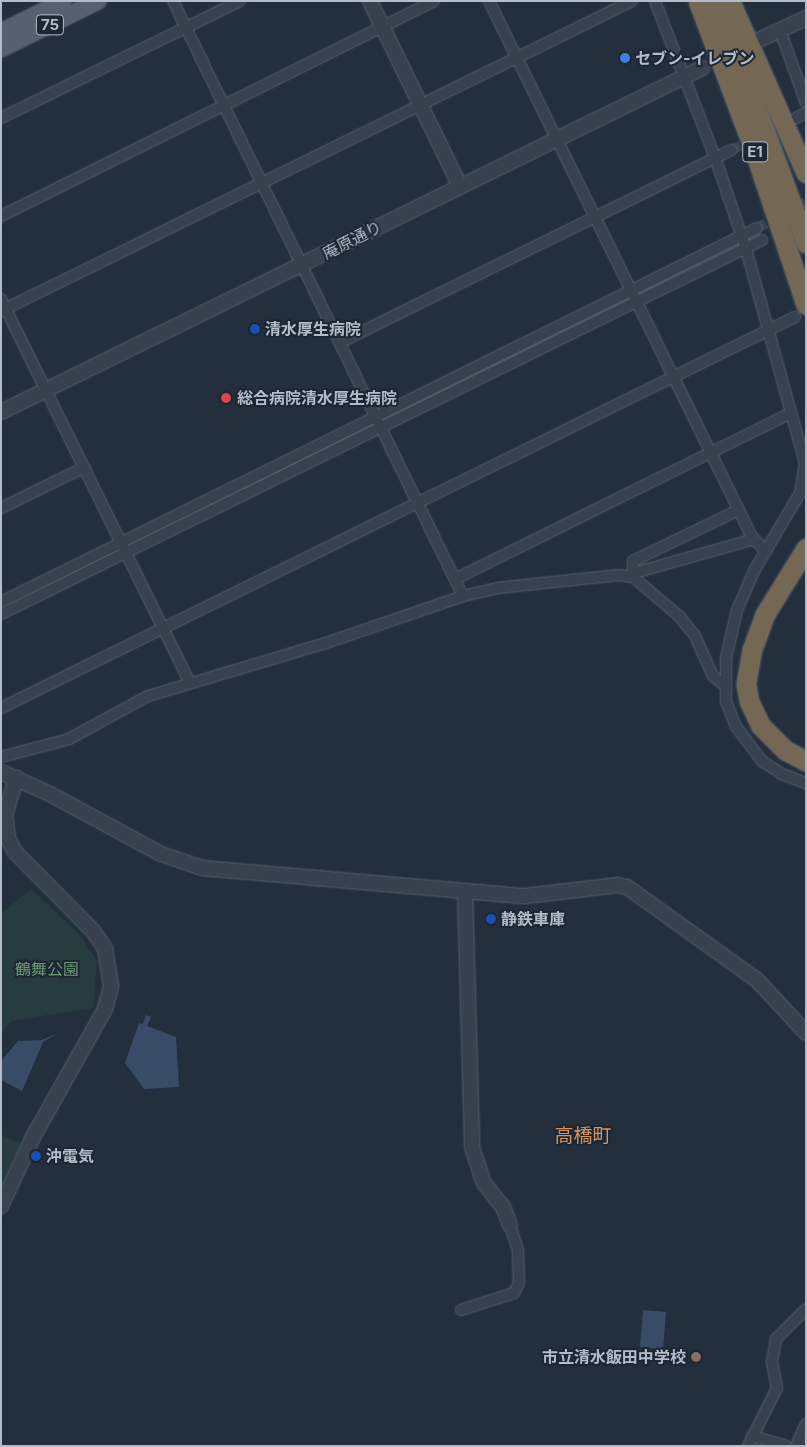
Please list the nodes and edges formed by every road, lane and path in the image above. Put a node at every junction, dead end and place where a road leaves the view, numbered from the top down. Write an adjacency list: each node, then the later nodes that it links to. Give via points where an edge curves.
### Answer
1 (63, 1): 17 (main road, 75)
2 (98, 1): 19 (main road, 75)
3 (173, 1): 15 (street)
4 (240, 1): 15 (street)
5 (370, 1): 14 (street)
6 (434, 1): 14 (street)
7 (488, 1): 20 (street)
8 (632, 1): 20 (street)
9 (655, 1): 22 (street)
10 (698, 1): 44 (highway, E1, via 754,150)
11 (718, 1): 38 (highway, E1)
12 (730, 1): 30 (highway)
13 (806, 18): 16 (street)
14 (383, 27): 24 (street); 25 (street)
15 (186, 28): 25 (street); 26 (street)
16 (780, 30): 18 (street); 23 (street)
17 (1, 32)
18 (761, 39)
19 (1, 49)
20 (516, 58): 24 (street); 27 (street)
21 (702, 68): 22 (street, 庵原通り)
22 (683, 75): 27 (street, 庵原通り); 29 (street)
23 (806, 103)
24 (421, 105): 31 (street); 32 (street)
25 (224, 106): 31 (street); 33 (street)
26 (1, 118)
27 (555, 141): 32 (street, 庵原通り); 34 (street)
28 (732, 150): 29 (street)
29 (715, 157): 34 (street); 36 (street)
30 (806, 173)
31 (261, 183): 40 (street); 43 (street)
32 (460, 186): 40 (street, 庵原通り)
33 (1, 216)
34 (593, 218): 41 (street); 46 (street)
35 (757, 228): 36 (street)
36 (742, 236): 39 (street); 41 (street)
37 (762, 240): 39 (street)
38 (806, 242)
39 (746, 249): 42 (street); 45 (street)
40 (301, 266): 46 (street); 48 (street, 庵原通り)
41 (629, 292): 42 (street); 51 (street)
42 (634, 303): 47 (street); 52 (street)
43 (3, 306): 48 (street)
44 (800, 311): 45 (street)
45 (770, 330): 47 (street); 50 (street)
46 (341, 342): 51 (street)
47 (672, 378): 53 (street); 55 (street)
48 (45, 390): 49 (street, 庵原通り); 54 (street)
49 (1, 412)
50 (791, 413): 53 (street); 61 (street, via 805,463 804,477 792,510)
51 (377, 415): 52 (street); 59 (street)
52 (384, 429): 55 (street); 62 (street)
53 (710, 454): 57 (street); 65 (street)
54 (84, 467): 56 (street); 59 (street)
55 (419, 502): 65 (street); 69 (street)
56 (1, 508)
57 (738, 510): 58 (street); 64 (street, via 633,561)
58 (754, 539): 61 (street); 64 (street)
59 (122, 541): 62 (street); 67 (street)
60 (806, 548): 75 (highway, via 765,614 752,649 746,684 760,725 785,750)
61 (766, 551): 71 (street, via 737,610 726,658)
62 (128, 553): 68 (street); 69 (street)
63 (806, 563): 73 (highway, via 769,626 757,669 759,704 767,720 779,733)
64 (634, 575): 66 (street, via 497,588); 71 (street, via 680,616 695,636 713,676)
65 (455, 579): 66 (street)
66 (463, 596): 70 (street, via 326,643)
67 (1, 602)
68 (1, 614)
69 (164, 627): 70 (street); 72 (street)
70 (190, 683): 74 (street, via 130,704 69,739)
71 (725, 686): 78 (street, via 735,725 749,746 762,761 782,774)
72 (1, 708)
73 (806, 747)
74 (1, 757)
75 (806, 761)
76 (1, 772): 77 (street)
77 (16, 778): 79 (street); 80 (street, via 161,854 202,868)
78 (806, 783)
79 (3, 816): 82 (street, via 14,852 94,932 104,948 111,986 105,1009 33,1137)
80 (465, 891): 81 (street, via 525,896 618,885 628,887 757,980); 83 (street, via 472,1147 484,1183 503,1207)
81 (805, 1031)
82 (1, 1206)
83 (510, 1225): 85 (street, via 518,1250 519,1283 514,1292)
84 (806, 1309): 87 (street, via 776,1339 772,1362 777,1388)
85 (461, 1310)
86 (806, 1424): 88 (street)
87 (750, 1441): 89 (street)
88 (800, 1442)
89 (786, 1446)

